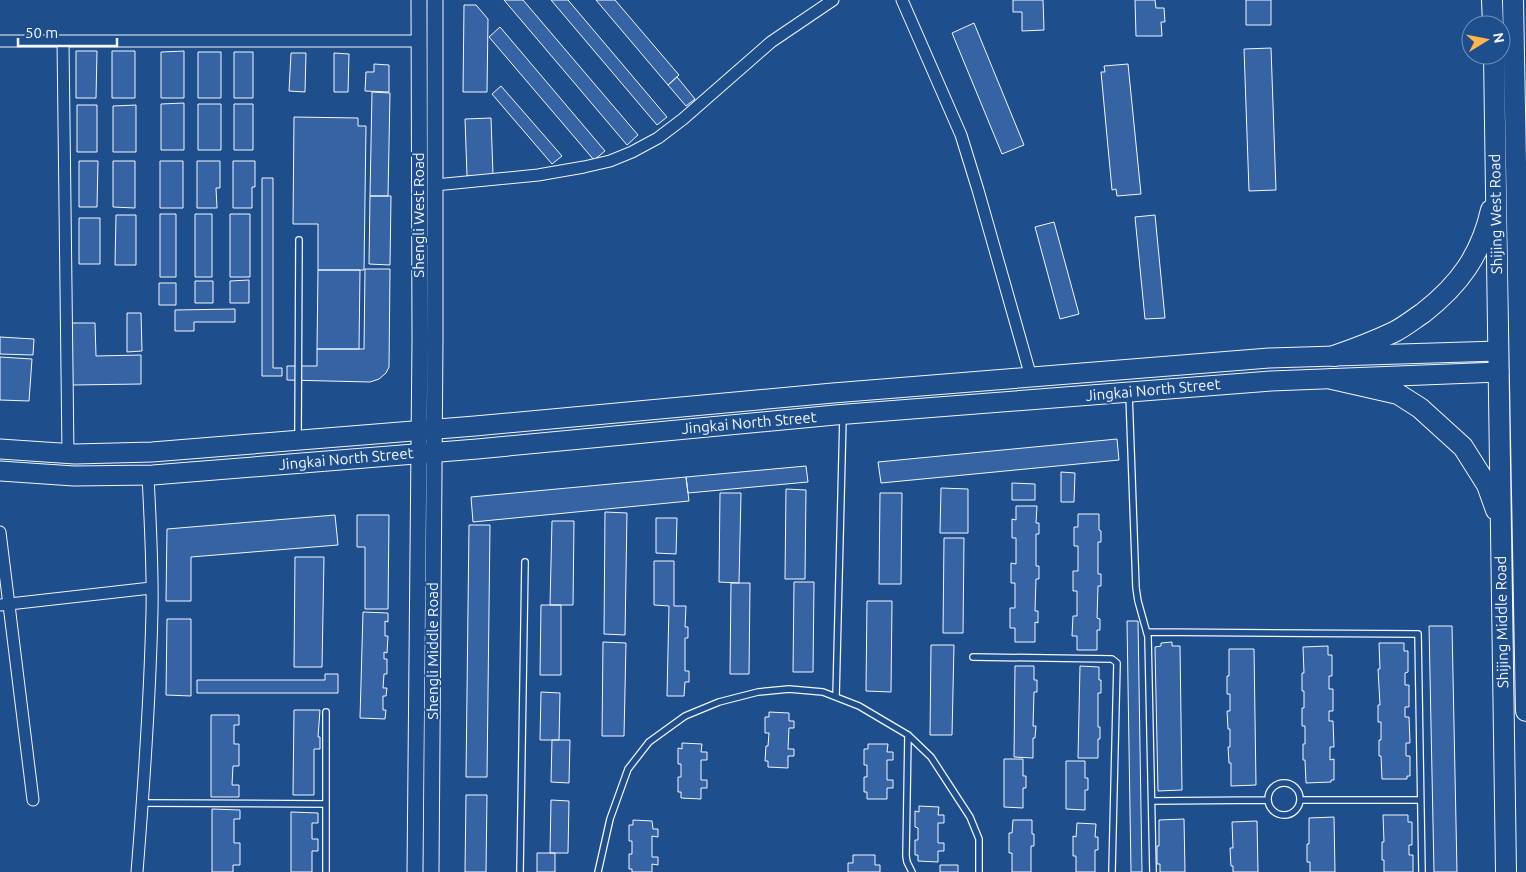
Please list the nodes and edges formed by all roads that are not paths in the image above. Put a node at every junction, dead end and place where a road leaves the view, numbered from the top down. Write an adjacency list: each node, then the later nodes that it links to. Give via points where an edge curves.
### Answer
1 (419, 0): 10 (street, Shengli West Road)
2 (435, 0): 13 (street, Shengli West Road)
3 (833, 0): 13 (street, via 771,42 658,138 632,152 610,161 538,175)
4 (902, 0): 22 (street, via 961,135)
5 (1492, 0): 7 (highway)
6 (1513, 0): 12 (highway, Shijing West Road)
7 (1493, 15)
8 (0, 41): 9 (street)
9 (62, 41): 10 (street); 30 (street)
10 (419, 41): 26 (street, Shengli West Road)
11 (1494, 65): 14 (highway, Shijing West Road)
12 (1516, 169): 15 (highway); 17 (highway, Shijing West Road)
13 (435, 185): 26 (street, Shengli West Road)
14 (1496, 188): 18 (highway, Shijing West Road); 19 (highway, via 1478,247 1467,268 1449,290 1396,331)
15 (1526, 214)
16 (299, 240): 27 (lane)
17 (1523, 350): 18 (highway); 20 (highway, Shijing West Road)
18 (1498, 351): 19 (main road, Jingkai North Street); 21 (highway, Shijing West Road)
19 (1334, 356): 22 (main road, Jingkai North Street)
20 (1523, 371): 21 (highway); 33 (highway, Shijing Middle Road)
21 (1499, 372): 23 (main road, Jingkai North Street); 34 (highway, Shijing Middle Road)
22 (1031, 377): 26 (main road, Jingkai North Street)
23 (1332, 378): 24 (main road, Jingkai North Street); 34 (highway, via 1398,394 1427,414 1463,447 1487,485)
24 (1128, 392): 25 (main road, Jingkai North Street); 39 (lane, via 1136,588)
25 (843, 415): 29 (main road, Jingkai North Street); 41 (lane)
26 (427, 430): 27 (main road, Jingkai North Street); 29 (street, Shengli Middle Road)
27 (298, 440): 30 (main road, Jingkai North Street, via 152,452)
28 (0, 449): 30 (main road, Jingkai North Street)
29 (426, 452): 32 (main road, Jingkai North Street); 54 (street, Shengli Middle Road); 55 (street, Shengli Middle Road)
30 (68, 454)
31 (0, 471): 32 (main road, Jingkai North Street, via 74,476)
32 (148, 475): 37 (street)
33 (1524, 523): 42 (highway, Shijing Middle Road)
34 (1501, 530): 63 (highway, Shijing Middle Road)
35 (0, 532): 38 (street)
36 (525, 562): 56 (lane)
37 (151, 588): 38 (street); 50 (street)
38 (4, 604): 45 (street)
39 (1147, 632): 48 (lane, via 1418,634); 49 (lane)
40 (973, 657): 60 (lane, via 1112,658 1117,663)
41 (836, 697): 44 (lane, via 860,706); 57 (lane, via 823,692 789,689 758,692 719,702 685,716 649,742 628,769 610,819)
42 (1526, 711)
43 (326, 712): 51 (lane)
44 (908, 735): 58 (lane, via 906,856); 59 (lane, via 931,756 970,817 979,839)
45 (33, 800)
46 (1267, 800): 47 (lane, via 1273,811 1283,815 1294,812); 47 (lane, via 1272,787 1285,782 1297,788); 49 (lane)
47 (1300, 800): 48 (lane)
48 (1420, 800): 62 (lane)
49 (1152, 801): 61 (lane)
50 (143, 803): 51 (lane); 52 (street)
51 (326, 804): 53 (lane)
52 (137, 872)
53 (326, 872)
54 (415, 872)
55 (431, 872)
56 (520, 872)
57 (598, 872)
58 (912, 872)
59 (979, 872)
60 (1112, 872)
61 (1153, 872)
62 (1422, 872)
63 (1506, 872)

